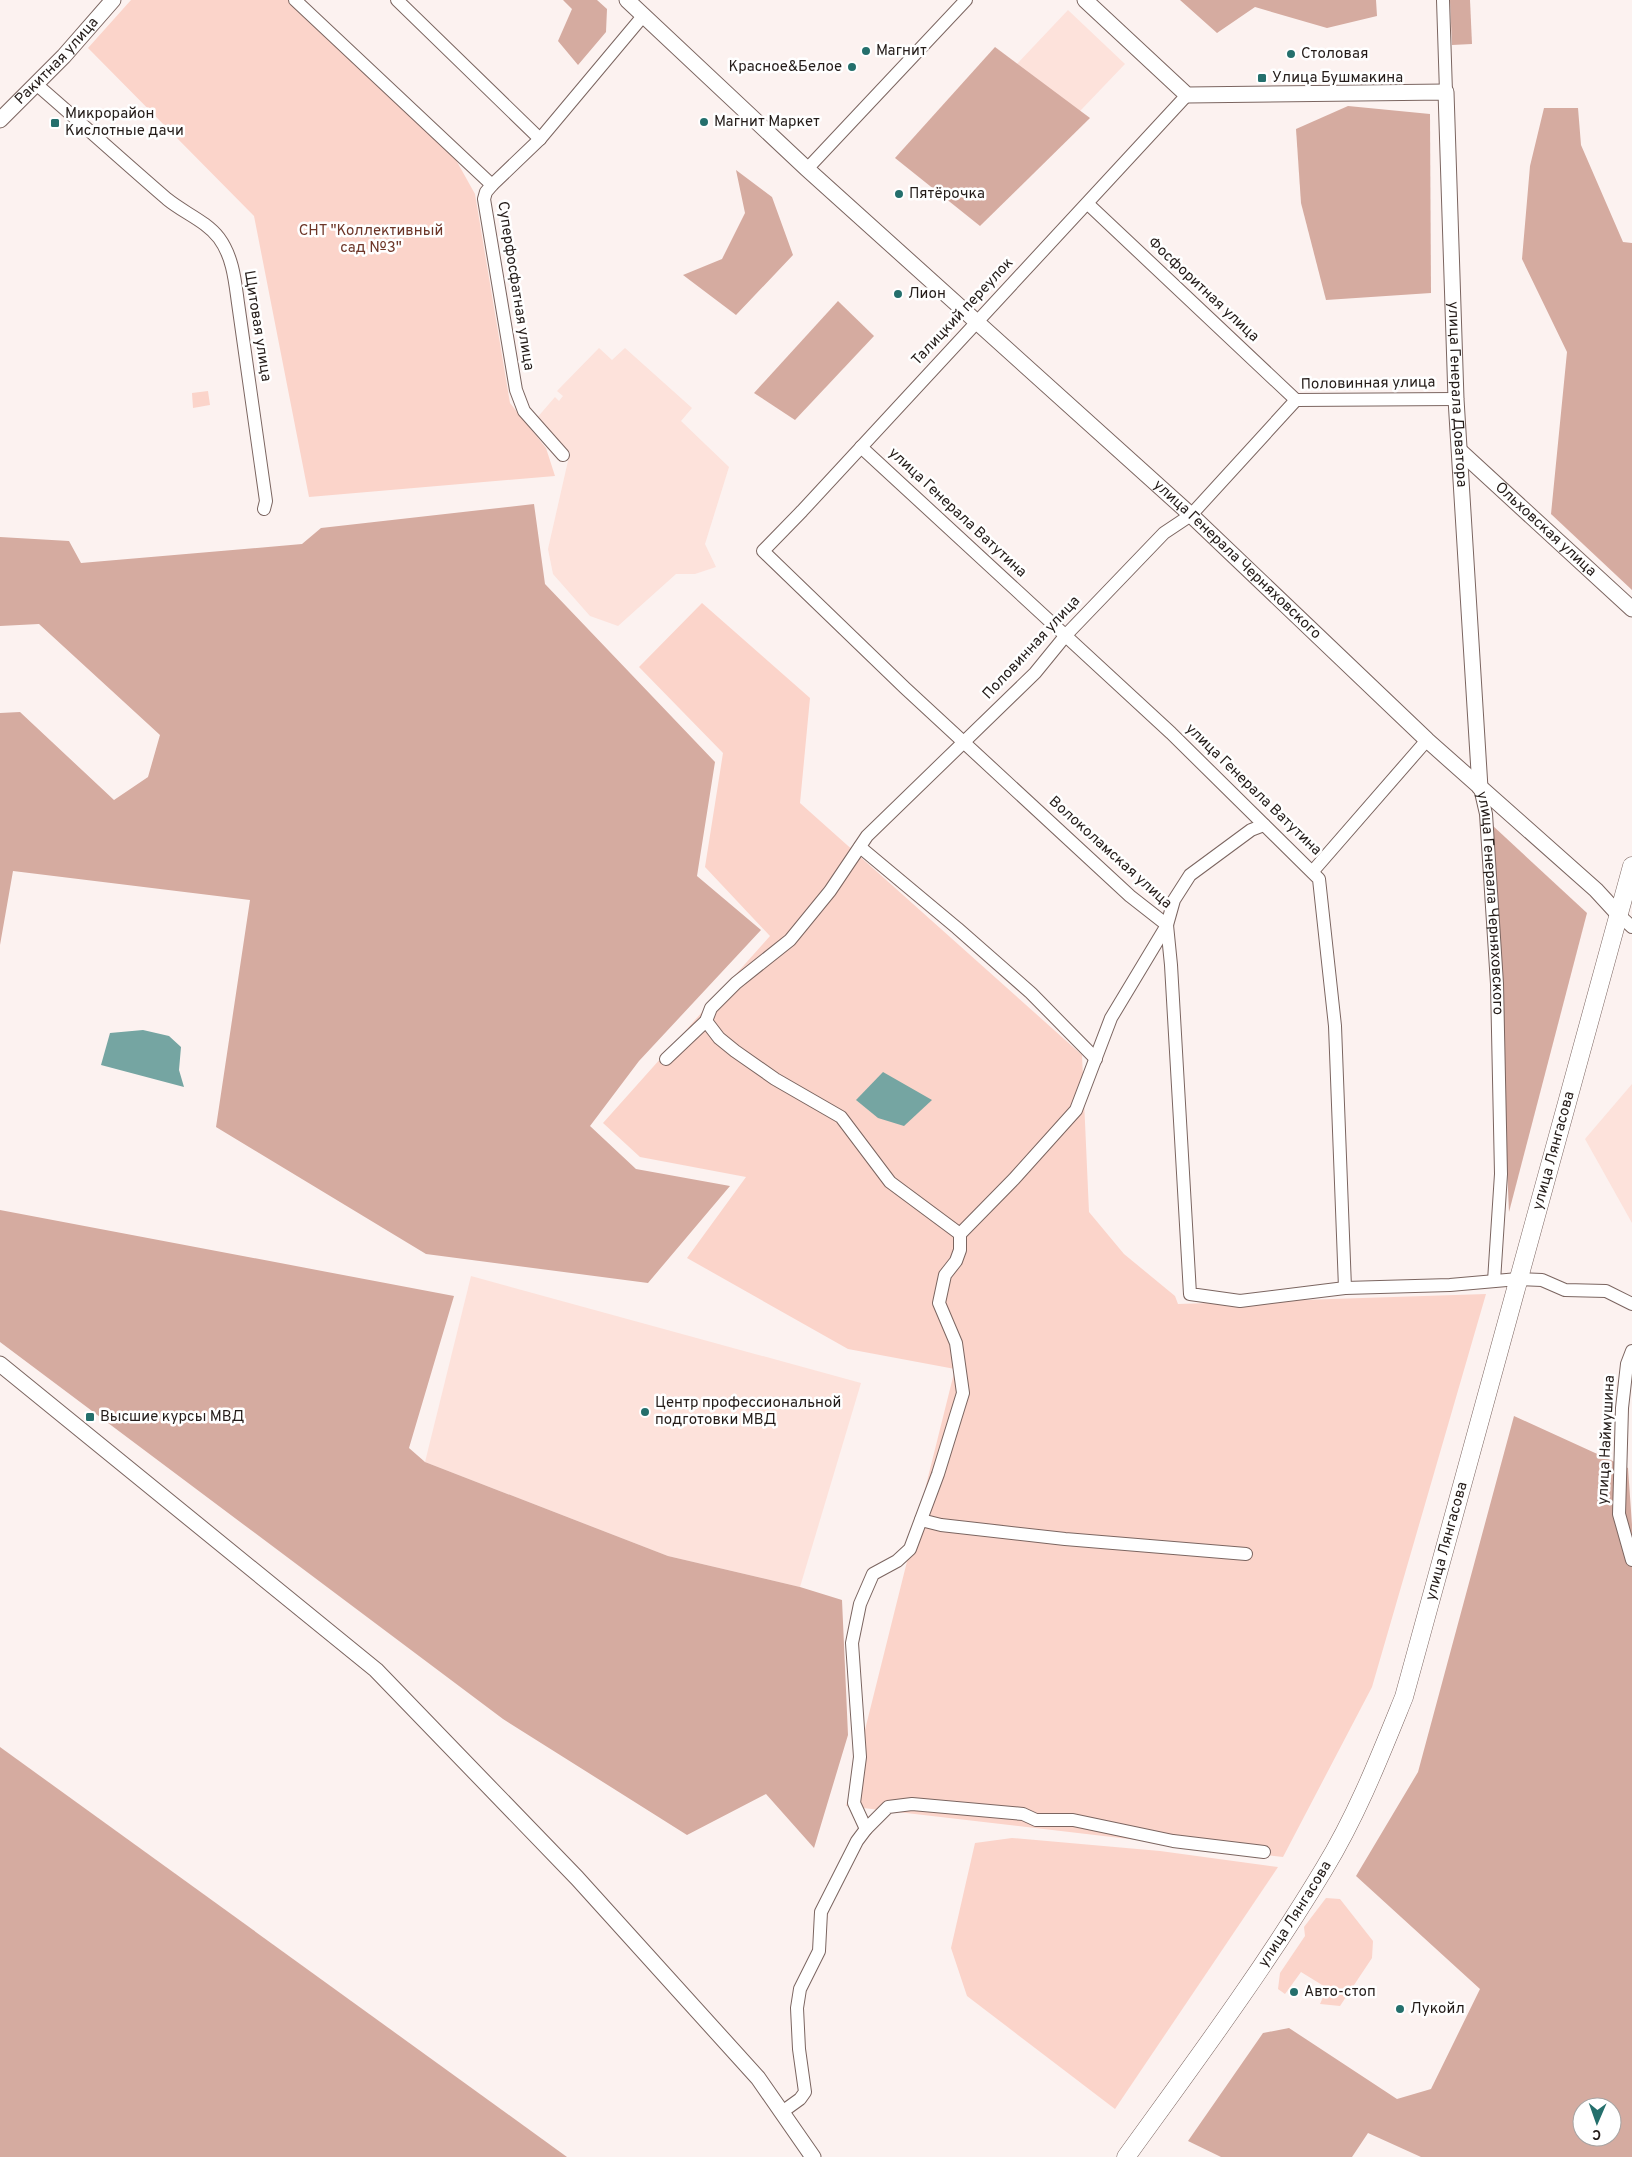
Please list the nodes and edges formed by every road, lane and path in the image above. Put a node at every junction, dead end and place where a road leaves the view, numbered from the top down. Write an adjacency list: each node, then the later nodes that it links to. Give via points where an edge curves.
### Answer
1 (114, 0): 9 (street, Ракитная улица)
2 (295, 0): 15 (street)
3 (397, 0): 13 (street)
4 (627, 0): 8 (street, улица Генерала Черняховского)
5 (966, 0): 14 (street)
6 (1085, 0): 11 (street)
7 (1443, 0): 10 (street, улица Генерала Доватора)
8 (643, 16): 13 (street, Суперфосфатная улица); 14 (street, улица Генерала Черняховского)
9 (36, 84): 12 (street, Ракитная улица); 23 (street, Щитовая улица, via 170,201 205,225 227,252 234,274 266,501)
10 (1446, 92): 11 (street); 18 (street, улица Генерала Доватора)
11 (1187, 95): 16 (street, Талицкий переулок)
12 (0, 120)
13 (540, 139): 15 (street, Суперфосфатная улица)
14 (806, 169): 17 (street, улица Генерала Черняховского)
15 (492, 185): 22 (street, Суперфосфатная улица, via 486,192 484,208 516,390 524,411)
16 (1088, 204): 17 (street, Талицкий переулок); 19 (street, Фосфоритная улица)
17 (977, 320): 20 (street, Талицкий переулок); 24 (street, улица Генерала Черняховского)
18 (1456, 399): 19 (street, Половинная улица); 21 (street, улица Генерала Доватора)
19 (1296, 400): 24 (street, Половинная улица)
20 (861, 447): 25 (street, Талицкий переулок); 27 (street, улица Генерала Ватутина)
21 (1460, 450): 26 (street, Ольховская улица); 30 (street, улица Генерала Доватора)
22 (563, 455)
23 (264, 509)
24 (1191, 515): 27 (street, Половинная улица, via 1164,533); 28 (street, улица Генерала Черняховского)
25 (763, 551): 29 (street, Волоколамская улица)
26 (1632, 608)
27 (1066, 635): 29 (street, Половинная улица, via 1035,673); 31 (street, улица Генерала Ватутина)
28 (1427, 740): 30 (street, улица Генерала Черняховского); 34 (street)
29 (964, 741): 32 (street, Половинная улица, via 867,836); 36 (street, Волоколамская улица, via 1130,896)
30 (1480, 788): 35 (street, via 1596,890); 42 (street, улица Генерала Черняховского, via 1486,814 1497,984 1501,1174)
31 (1264, 826): 34 (street, улица Генерала Ватутина); 36 (street, via 1251,830 1190,875 1174,900)
32 (860, 847): 37 (street, Половинная улица, via 830,892 790,940 736,983 711,1008); 39 (street, via 1031,993)
33 (1632, 866): 35 (main road, улица Лянгасова)
34 (1312, 871): 43 (street, улица Генерала Ватутина, via 1319,879 1335,1026)
35 (1626, 921): 41 (main road, улица Лянгасова)
36 (1167, 925): 39 (street, via 1111,1018); 43 (street, Волоколамская улица, via 1190,1294 1240,1301)
37 (706, 1022): 38 (street, Половинная улица); 40 (street, via 735,1051 775,1079 841,1117 890,1182)
38 (666, 1059)
39 (1096, 1059): 40 (street, via 1076,1110)
40 (960, 1234): 47 (street, via 960,1250 944,1275 939,1303 956,1343 963,1393)
41 (1518, 1279): 42 (street); 44 (street, via 1542,1280 1565,1290 1606,1291); 54 (main road, улица Лянгасова, via 1404,1697 1363,1797 1325,1868 1248,1985)
42 (1494, 1280): 43 (street, via 1450,1285)
43 (1345, 1288)
44 (1632, 1304)
45 (1632, 1351): 49 (street, улица Наймушина, via 1627,1364 1622,1408 1619,1514)
46 (0, 1364): 52 (street, via 376,1670 584,1885 758,2078)
47 (921, 1520): 48 (street, via 1065,1539); 50 (street, via 910,1549 897,1561 873,1574 860,1604 852,1643 860,1757 854,1803)
48 (1246, 1554)
49 (1632, 1560)
50 (866, 1829): 51 (street, via 888,1807 912,1804 1024,1814 1036,1820 1073,1820 1174,1841); 52 (street, via 821,1912 819,1951 800,1988 797,2008 805,2092)
51 (1264, 1852)
52 (782, 2112): 53 (street)
53 (813, 2157)
54 (1126, 2157)

